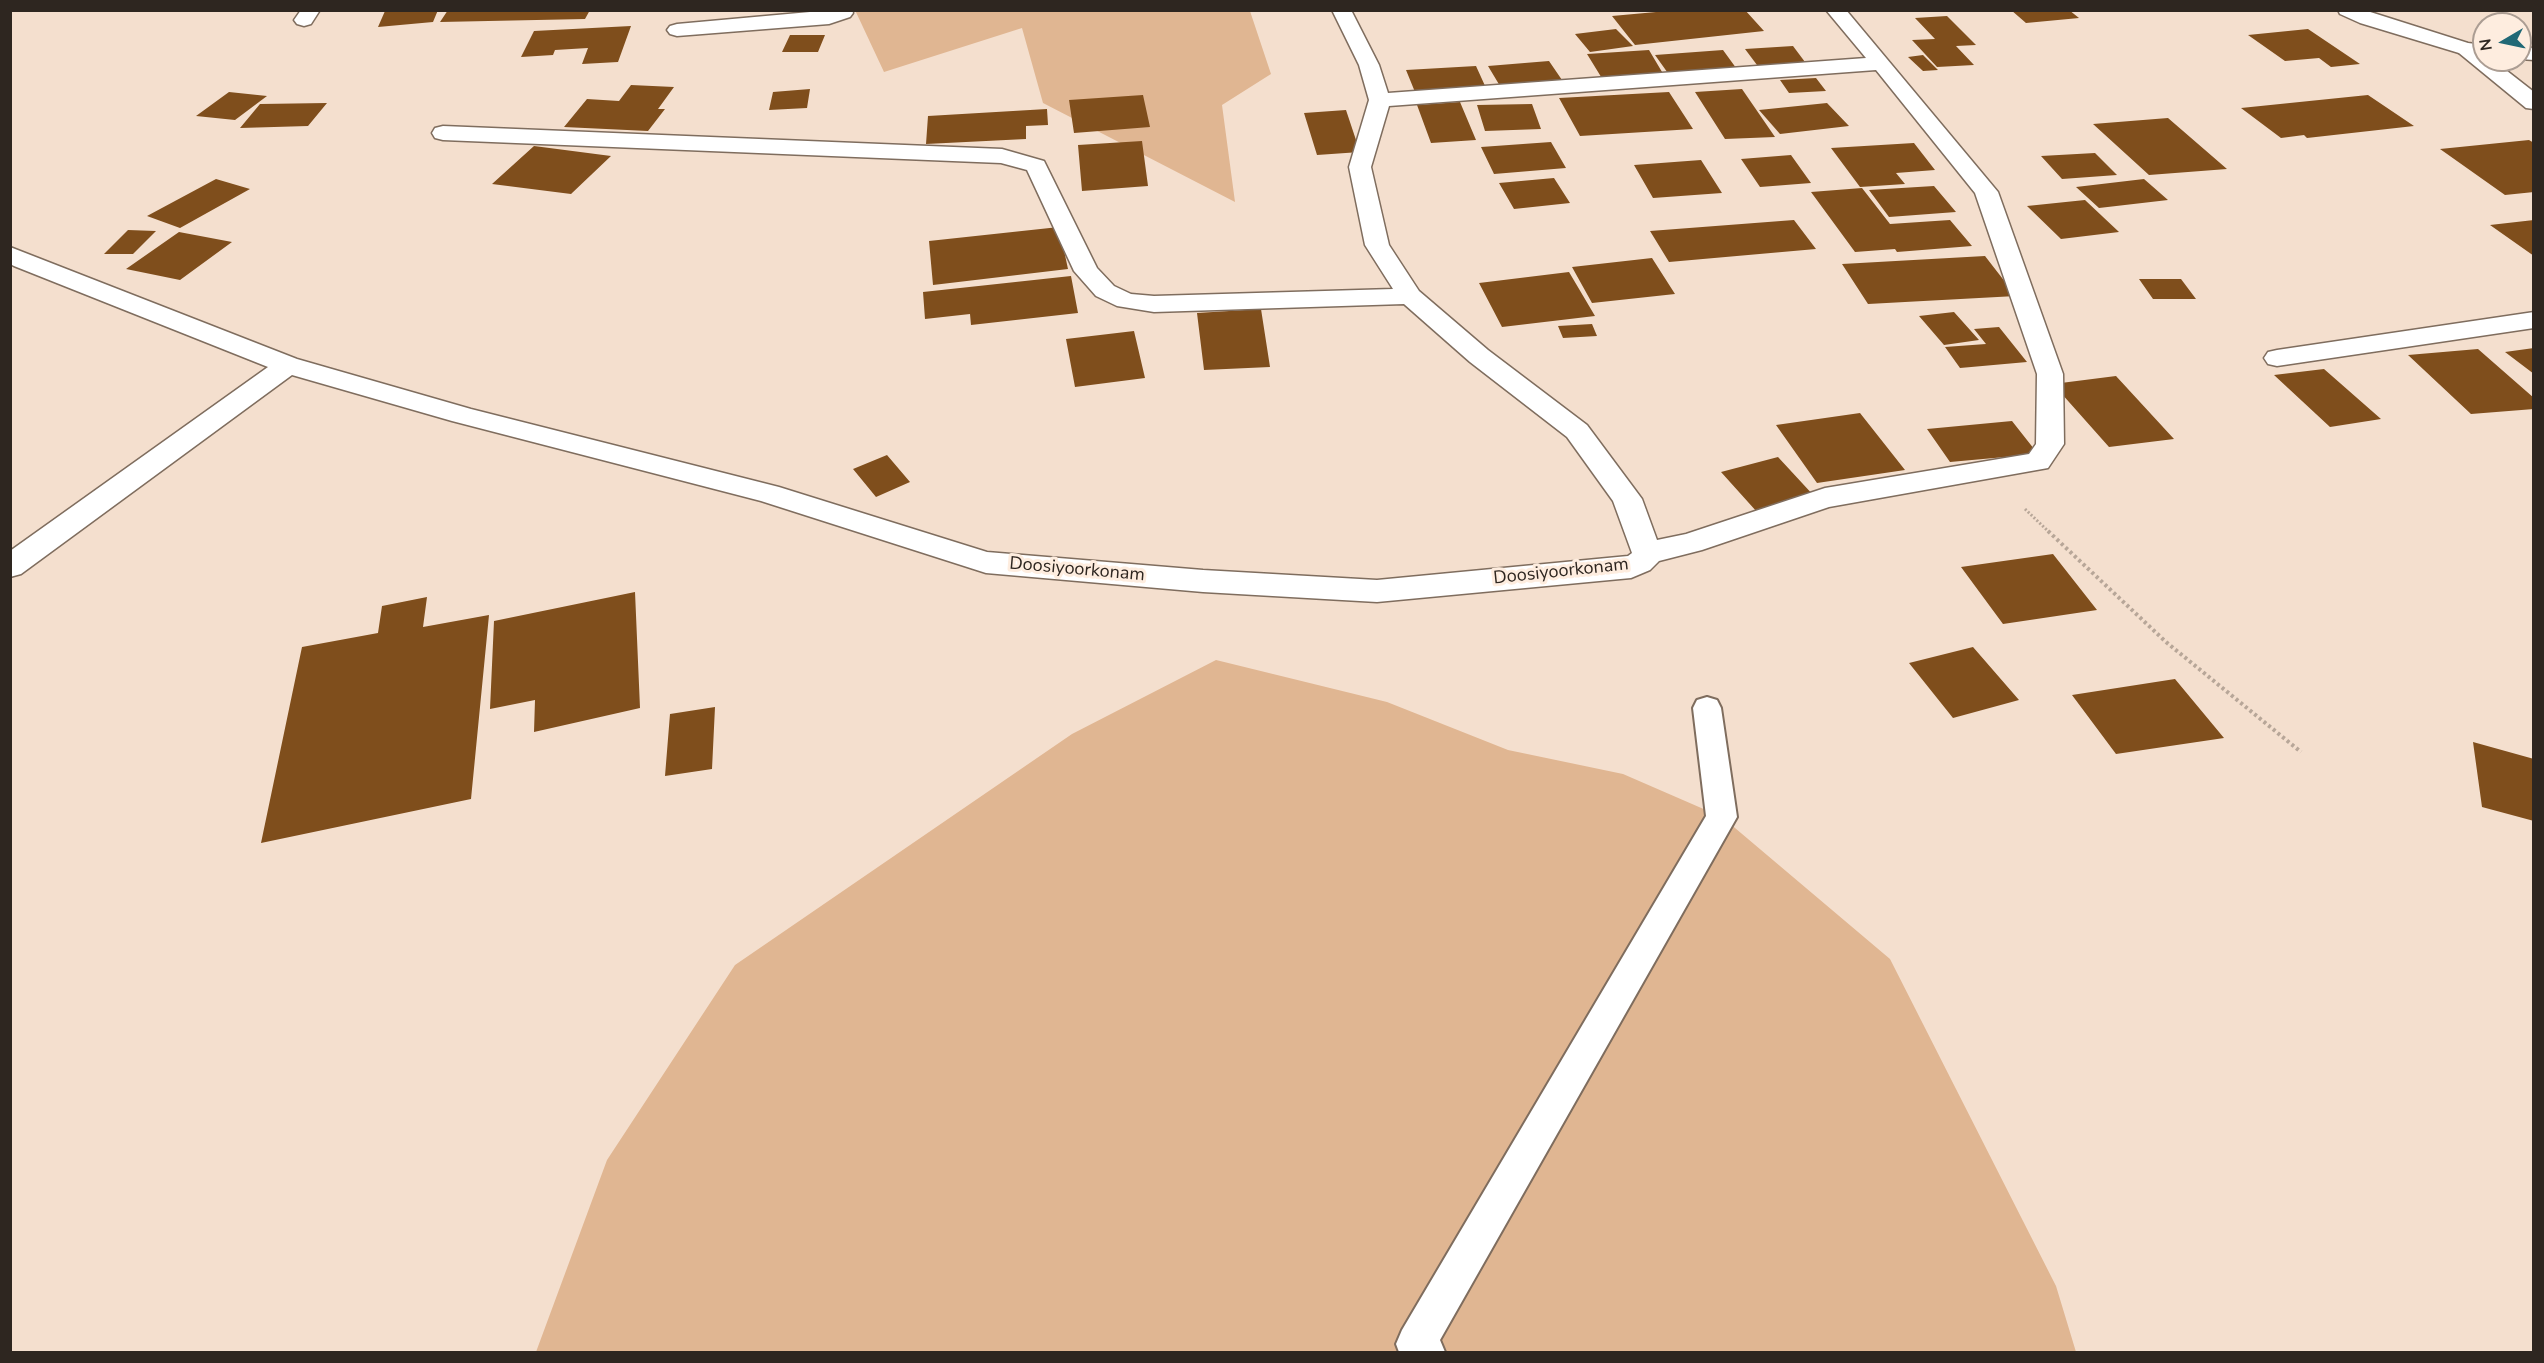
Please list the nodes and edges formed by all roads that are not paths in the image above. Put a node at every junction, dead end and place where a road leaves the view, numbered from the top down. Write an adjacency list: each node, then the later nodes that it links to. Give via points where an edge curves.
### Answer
1 (843, 10): 5 (street, via 829,18)
2 (1341, 10): 9 (street, via 1369,65)
3 (1835, 10): 7 (street)
4 (2347, 10): 6 (street)
5 (677, 30)
6 (2472, 49)
7 (1881, 63): 9 (street); 17 (street, via 1986,192 2050,374 2050,444 2038,462 1825,498 1691,543)
8 (2499, 72): 10 (street)
9 (1380, 100): 13 (street, Doosiyoorkonam, via 1360,167 1377,245)
10 (2534, 103)
11 (443, 133): 13 (street, via 1002,156 1036,166 1086,271 1105,291 1126,301 1154,304)
12 (10, 254): 16 (street, Doosiyoorkonam)
13 (1410, 296): 17 (street, Doosiyoorkonam, via 1479,356 1577,431 1627,499)
14 (2534, 320): 15 (street)
15 (2277, 358)
16 (288, 365): 17 (street, Doosiyoorkonam, via 462,415 769,494 986,562 1203,582 1377,591 1631,567 1645,559); 18 (street)
17 (1647, 553)
18 (10, 567)
19 (1707, 708): 20 (lane, via 1722,817 1416,1344)
20 (1425, 1353)

